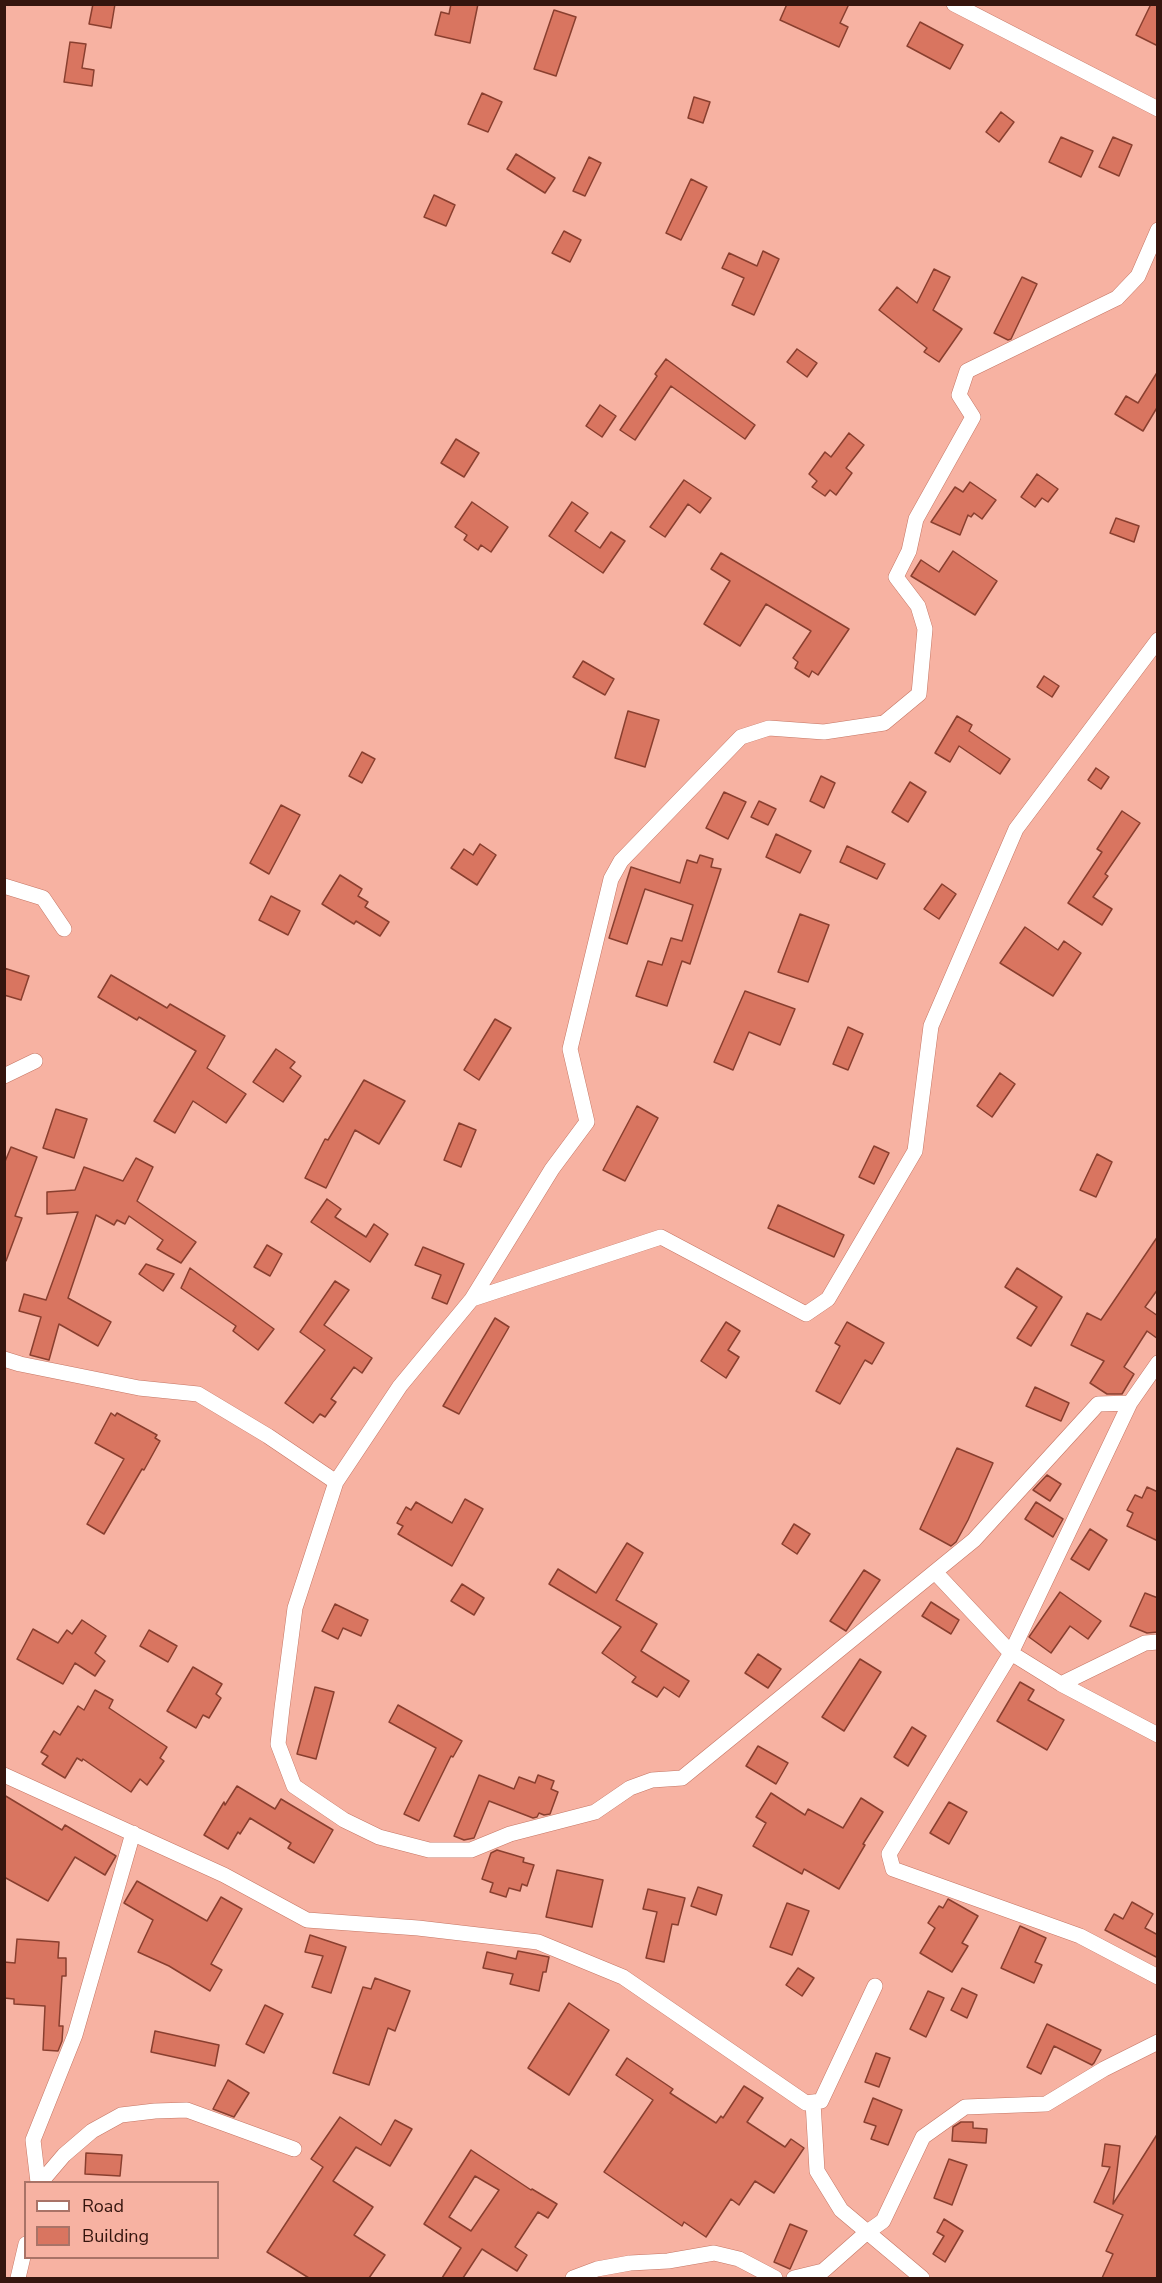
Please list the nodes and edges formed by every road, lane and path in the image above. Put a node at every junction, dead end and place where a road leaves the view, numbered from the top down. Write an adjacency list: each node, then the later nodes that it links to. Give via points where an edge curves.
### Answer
1 (954, 4): 2 (street)
2 (1158, 110)
3 (1158, 230): 9 (street, via 1138,276 1117,298 967,371 959,395 973,417 916,519 909,551 896,577 918,606 925,629 919,694 884,723 824,732 769,728 741,737 621,861 611,879 570,1048 586,1122 552,1169)
4 (1158, 640): 9 (street, via 1016,829 931,1026 915,1151 828,1299 806,1314 661,1237)
5 (4, 886): 6 (street, via 43,898)
6 (64, 929)
7 (35, 1061): 8 (street)
8 (4, 1076)
9 (472, 1299): 13 (street, via 400,1386)
10 (4, 1359): 13 (street, via 139,1388 198,1394)
11 (1158, 1363): 12 (street)
12 (1130, 1402): 14 (street, via 1098,1404 974,1540); 16 (street)
13 (336, 1482): 14 (street, via 296,1608 278,1744 294,1786 344,1820 379,1837 429,1850 471,1851 510,1834 595,1812 630,1788 652,1780 682,1778)
14 (935, 1572): 16 (street)
15 (1158, 1642): 17 (street, via 1145,1643)
16 (1011, 1653): 17 (street); 21 (street, via 889,1854 893,1869 1080,1936)
17 (1061, 1684): 18 (street)
18 (1158, 1735)
19 (4, 1774): 20 (street)
20 (134, 1833): 24 (street, via 225,1875 307,1920 538,1942 623,1977 806,2103); 26 (street, via 75,2035 33,2140)
21 (1158, 1977)
22 (875, 1986): 24 (street, via 821,2101)
23 (1158, 2042): 28 (street, via 1046,2104 965,2107 922,2137 883,2221)
24 (813, 2102): 28 (street, via 817,2170 841,2210)
25 (294, 2149): 27 (street, via 187,2110 121,2115 92,2131)
26 (40, 2181)
27 (41, 2181)
28 (866, 2233): 33 (street, via 823,2271); 34 (street)
29 (24, 2252): 30 (street)
30 (18, 2278)
31 (573, 2278): 32 (street, via 630,2263 714,2253 739,2259)
32 (776, 2278)
33 (794, 2278)
34 (922, 2278)

